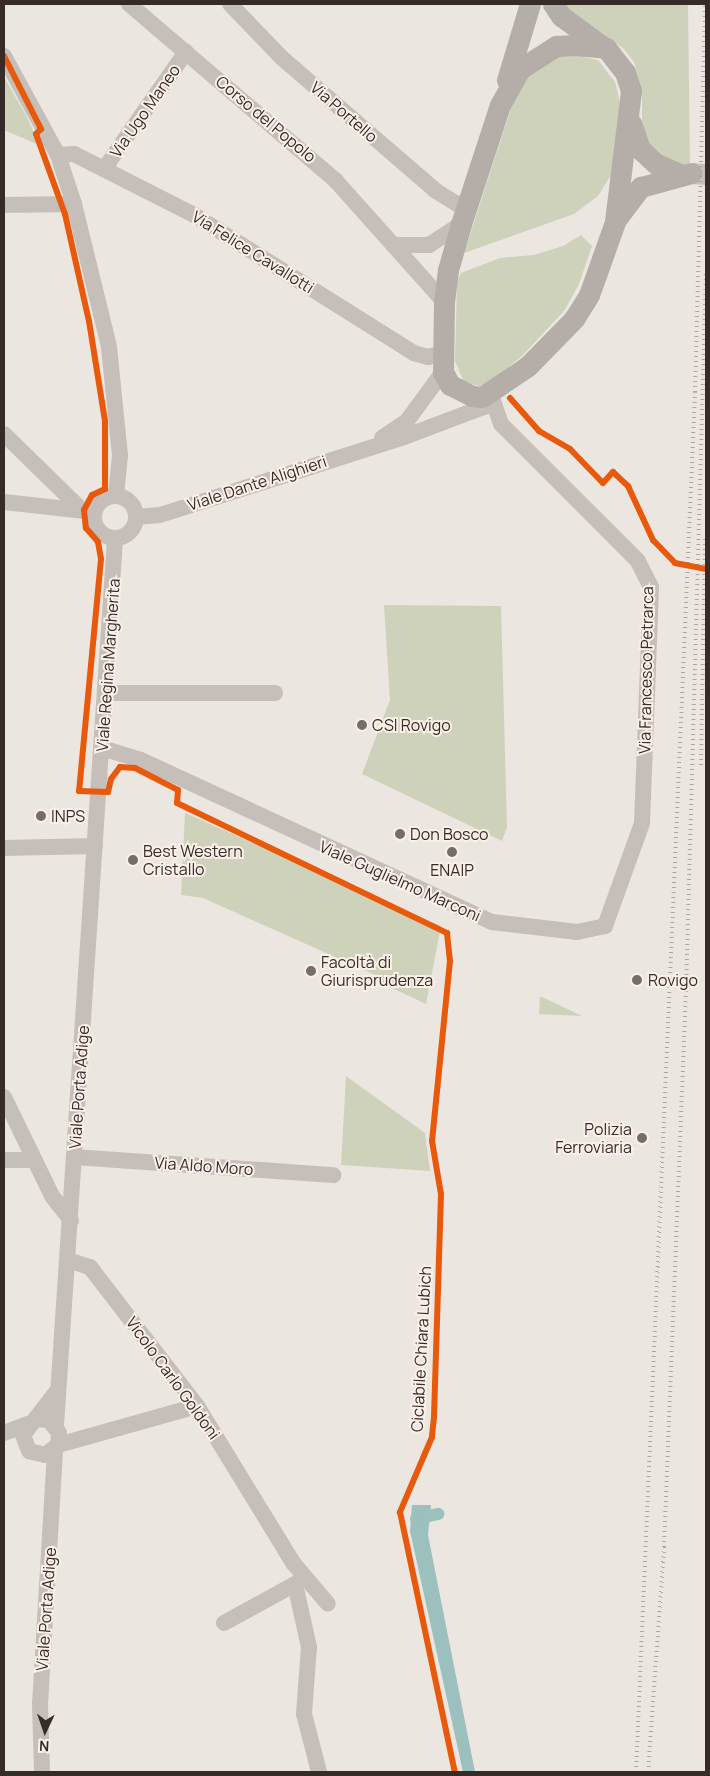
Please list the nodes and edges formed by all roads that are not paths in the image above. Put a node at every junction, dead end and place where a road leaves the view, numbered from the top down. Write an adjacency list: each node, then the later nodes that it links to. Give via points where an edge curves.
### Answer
1 (129, 4): 6 (street, Corso del Popolo)
2 (230, 4): 14 (street, Via Portello, via 290,64)
3 (553, 4): 5 (main road, via 561,16)
4 (528, 6): 8 (main road)
5 (606, 48): 8 (main road, via 556,46 536,56 520,69); 9 (main road, via 625,72 631,92)
6 (186, 52): 11 (street, Via Ugo Maneo); 16 (street, Corso del Popolo, via 296,142)
7 (4, 56): 10 (street)
8 (500, 105): 14 (main road)
9 (629, 118): 15 (main road); 15 (main road, via 640,149 655,164 686,174 641,187)
10 (58, 155): 11 (street, Via Felice Cavallotti, via 74,154); 12 (street)
11 (104, 170): 18 (street, Via Felice Cavallotti, via 194,215 414,353)
12 (74, 204): 13 (street); 22 (street, via 109,347 120,455)
13 (4, 205)
14 (464, 217): 16 (street, via 429,245); 17 (main road, via 448,270)
15 (615, 222): 19 (main road, via 589,295 574,318 528,366)
16 (394, 245): 17 (street, Corso del Popolo)
17 (444, 302): 18 (main road)
18 (443, 362): 19 (main road, via 450,385 472,396); 21 (street, via 407,421)
19 (495, 393): 21 (street, via 484,408 404,437); 31 (street, Via Francesco Petrarca, via 502,424 511,436 618,540 646,574 651,597)
20 (4, 434): 24 (street)
21 (376, 443): 25 (street, Viale Dante Alighieri, via 160,515)
22 (116, 496): 24 (street, via 102,500); 25 (street, via 128,501)
23 (4, 502): 24 (street)
24 (88, 511): 26 (street, via 98,530)
25 (136, 517): 26 (street, via 132,529)
26 (115, 539): 27 (street, Viale Regina Margherita)
27 (106, 693): 28 (street); 29 (street, Viale Regina Margherita)
28 (275, 693)
29 (102, 748): 30 (street, Viale Regina Margherita); 31 (street, Viale Guglielmo Marconi, via 141,760 463,911 506,926 577,932 605,926)
30 (98, 791): 32 (street, Viale Porta Adige)
31 (642, 823)
32 (95, 846): 33 (street); 35 (street, Viale Porta Adige)
33 (4, 848)
34 (4, 1097): 37 (street)
35 (74, 1157): 38 (street, Via Aldo Moro); 39 (street, Viale Porta Adige)
36 (4, 1160): 37 (street)
37 (34, 1160): 39 (street, via 61,1210)
38 (333, 1176)
39 (71, 1220): 40 (street, Viale Porta Adige)
40 (68, 1260): 41 (street, Viale Porta Adige); 50 (street, Vicolo Carlo Goldoni, via 90,1267 197,1406 294,1564)
41 (61, 1382): 43 (street); 44 (street, Viale Porta Adige)
42 (190, 1408): 46 (street)
43 (32, 1422): 44 (street); 45 (street); 48 (street, via 23,1435)
44 (57, 1426): 46 (street); 47 (street, Viale Porta Adige)
45 (4, 1434): 48 (street)
46 (79, 1437): 47 (street)
47 (57, 1447): 48 (street, via 45,1455); 49 (street, Viale Porta Adige)
48 (30, 1450): 49 (street, Viale Porta Adige)
49 (53, 1494): 52 (street, Viale Porta Adige)
50 (328, 1604)
51 (224, 1623): 55 (street, via 295,1584 308,1647 304,1714)
52 (39, 1725): 53 (street, Viale Porta Adige); 54 (street, Viale Porta Adige)
53 (34, 1772)
54 (42, 1772)
55 (319, 1772)

